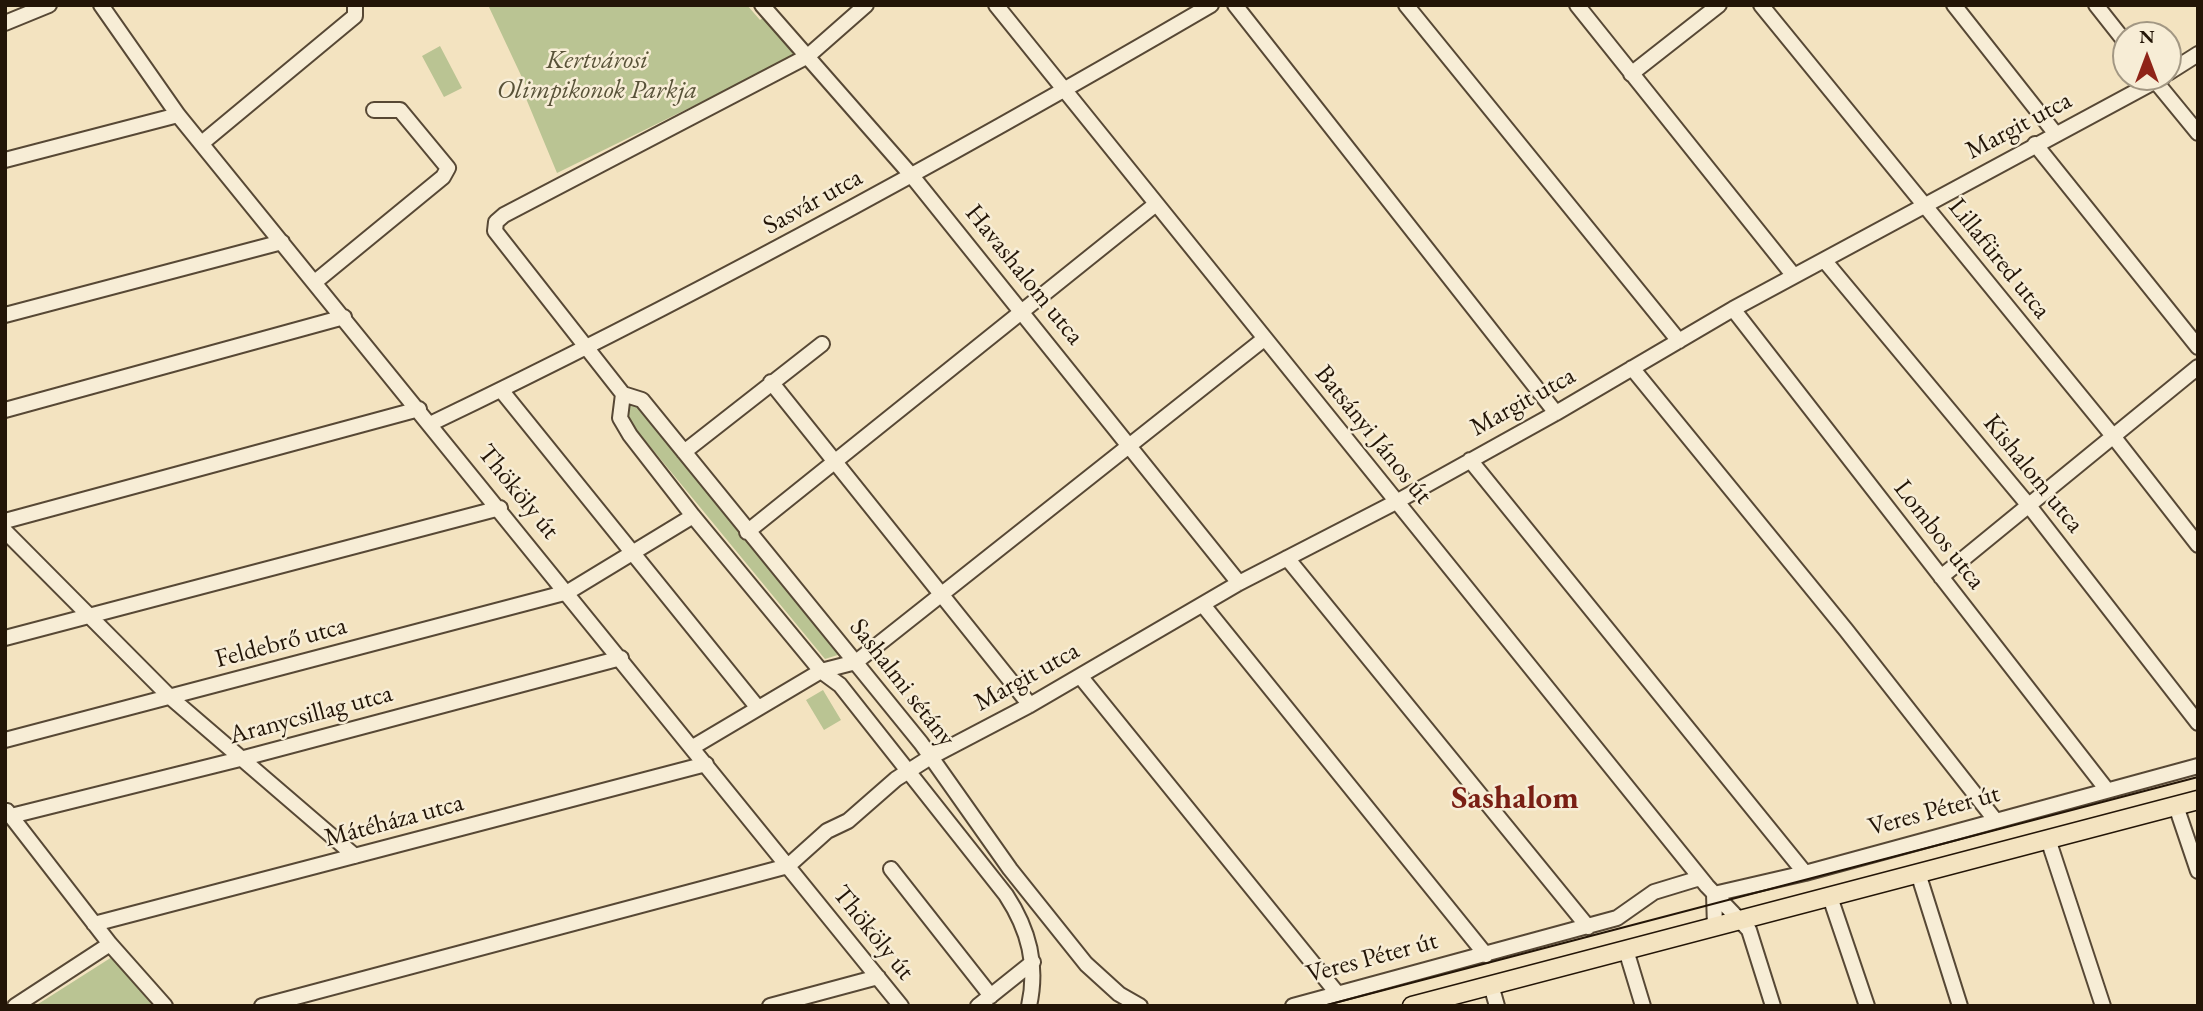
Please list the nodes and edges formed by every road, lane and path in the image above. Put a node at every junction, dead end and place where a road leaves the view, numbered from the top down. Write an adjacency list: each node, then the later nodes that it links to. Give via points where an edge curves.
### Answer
1 (49, 5): 15 (street)
2 (101, 5): 25 (street, Thököly út)
3 (762, 5): 18 (street, Havashalom utca)
4 (866, 5): 18 (street)
5 (996, 5): 21 (street, Batsányi János út)
6 (1211, 5): 21 (street, Sasvár utca)
7 (1236, 5): 54 (street)
8 (1406, 5): 43 (street)
9 (1577, 5): 20 (street)
10 (1719, 5): 20 (street)
11 (1761, 5): 33 (street, Lillafüred utca)
12 (1955, 5): 26 (street)
13 (2096, 5): 16 (street)
14 (353, 12): 28 (street)
15 (5, 23)
16 (2112, 25)
17 (2198, 54): 19 (street, Margit utca)
18 (808, 56): 31 (street, Havashalom utca); 46 (street, Sashalmi sétány, via 499,218 496,235)
19 (2182, 64)
20 (1631, 74): 36 (street)
21 (1065, 90): 31 (street, Sasvár utca); 32 (street, Batsányi János út)
22 (2134, 91): 26 (street, Margit utca)
23 (2170, 91): 27 (street)
24 (374, 110): 37 (street, via 400,110 448,169)
25 (178, 115): 28 (street, Thököly út); 30 (street)
26 (2055, 133): 29 (street, Margit utca)
27 (2198, 133)
28 (202, 143): 34 (street, Thököly út)
29 (2035, 144): 33 (street, Margit utca); 45 (street)
30 (5, 160)
31 (912, 176): 39 (street, Havashalom utca); 46 (street, Sasvár utca)
32 (1156, 204): 39 (street); 42 (street, Batsányi János út)
33 (1924, 206): 35 (street, Margit utca); 56 (street, Lillafüred utca)
34 (282, 242): 37 (street, Thököly út); 40 (street)
35 (1825, 260): 36 (street, Margit utca); 62 (street, Kishalom utca)
36 (1794, 276): 38 (street, Margit utca)
37 (315, 282): 41 (street, Thököly út)
38 (1733, 309): 43 (street, Margit utca); 71 (street, Lombos utca)
39 (1022, 312): 57 (street, Havashalom utca); 59 (street)
40 (5, 315)
41 (344, 317): 52 (street, Thököly út); 53 (street)
42 (1264, 339): 57 (street); 61 (street, Batsányi János út)
43 (1679, 341): 48 (street, Margit utca)
44 (822, 344): 49 (street)
45 (2198, 347)
46 (585, 348): 50 (street, Sasvár utca); 51 (street, Sashalmi sétány)
47 (2198, 367): 56 (street)
48 (1632, 368): 54 (street, Margit utca); 97 (street)
49 (771, 382): 58 (street); 59 (street)
50 (501, 390): 55 (street, Sasvár utca); 69 (street)
51 (623, 394): 58 (street, Sashalmi sétány, via 642,400); 64 (street, Sashalmi sétány, via 621,418)
52 (419, 409): 55 (street, Thököly út); 65 (street)
53 (5, 410)
54 (1556, 412): 60 (street, Margit utca)
55 (430, 424): 63 (street, Thököly út)
56 (2113, 436): 62 (street); 68 (street, Lillafüred utca)
57 (1129, 446): 72 (street, Havashalom utca); 74 (street)
58 (684, 452): 67 (street, Sashalmi sétány)
59 (834, 460): 67 (street); 74 (street)
60 (1470, 460): 61 (street, Margit utca); 104 (street)
61 (1396, 502): 70 (street, Margit utca); 106 (street, Batsányi János út)
62 (2030, 507): 71 (street); 85 (street, Kishalom utca)
63 (500, 508): 73 (street, Thököly út); 76 (street)
64 (693, 516): 69 (street, Feldebrő utca); 80 (street, Sashalmi sétány)
65 (5, 521)
66 (5, 531): 76 (street)
67 (747, 532): 79 (street, Sashalmi sétány)
68 (2198, 545)
69 (633, 555): 73 (street, Feldebrő utca); 84 (street)
70 (1287, 558): 72 (street, Margit utca); 112 (street)
71 (1941, 577): 93 (street, Lombos utca)
72 (1239, 583): 75 (street, Margit utca)
73 (568, 592): 78 (street, Thököly út); 82 (street, Feldebrő utca)
74 (940, 593): 79 (street); 83 (street)
75 (1203, 605): 81 (street, Margit utca); 116 (street)
76 (87, 617): 77 (street); 82 (street)
77 (5, 638)
78 (621, 658): 87 (street, Thököly út); 88 (street, Aranycsillag utca)
79 (856, 662): 80 (street); 89 (street, Sashalmi sétány)
80 (821, 671): 84 (street); 92 (street, Sashalmi sétány, via 840,685)
81 (1080, 676): 83 (street, Margit utca); 120 (street)
82 (170, 697): 86 (street, Feldebrő utca); 88 (street)
83 (1030, 705): 89 (street, Margit utca)
84 (758, 708): 87 (street)
85 (2198, 723)
86 (5, 740)
87 (693, 747): 90 (street, Thököly út)
88 (244, 758): 96 (street, Aranycsillag utca); 99 (street)
89 (929, 758): 92 (street, Margit utca); 102 (street, Sashalmi sétány)
90 (706, 764): 99 (street, Mátéháza utca); 100 (street, Thököly út)
91 (2198, 766): 93 (street, Veres Péter út)
92 (909, 772): 100 (street, Margit utca, via 861,803); 107 (street, Sashalmi sétány)
93 (2107, 790): 97 (street, Veres Péter út)
94 (2198, 800): 95 (main road)
95 (2176, 806): 98 (main road); 103 (street)
96 (8, 812): 111 (street)
97 (1996, 821): 104 (street, Veres Péter út)
98 (2048, 839): 105 (main road); 137 (street)
99 (355, 856): 111 (street, Mátéháza utca)
100 (788, 866): 118 (street, Thököly út); 124 (street)
101 (891, 869): 121 (street)
102 (1010, 869): 107 (street); 129 (street, Sashalmi sétány, via 1086,964)
103 (2198, 871)
104 (1805, 873): 108 (street, Veres Péter út)
105 (1918, 873): 109 (main road); 136 (street)
106 (1700, 878): 108 (street, Batsányi János út); 112 (street, Veres Péter út, via 1654,892 1630,911)
107 (995, 880): 117 (street, Sashalmi sétány, via 1023,925)
108 (1714, 894): 110 (street, Batsányi János út); 113 (street)
109 (1830, 897): 110 (main road); 135 (street)
110 (1741, 920): 113 (main road); 134 (street, via 1750,933)
111 (94, 924): 114 (street)
112 (1588, 927): 116 (street, Veres Péter út)
113 (1715, 927): 115 (main road)
114 (110, 944): 122 (street); 123 (street)
115 (1626, 950): 119 (main road); 133 (street)
116 (1486, 955): 120 (street, Veres Péter út)
117 (1033, 962): 121 (street); 128 (street, Sashalmi sétány)
118 (878, 977): 125 (street); 126 (street, Thököly út)
119 (1491, 985): 131 (main road); 132 (street)
120 (1337, 993): 130 (street, Veres Péter út)
121 (991, 996): 127 (street)
122 (15, 1006)
123 (165, 1006)
124 (262, 1006)
125 (770, 1006)
126 (901, 1006)
127 (978, 1006)
128 (1030, 1006)
129 (1140, 1006)
130 (1293, 1006)
131 (1412, 1006)
132 (1497, 1006)
133 (1643, 1006)
134 (1773, 1006)
135 (1867, 1006)
136 (1960, 1006)
137 (2103, 1006)

